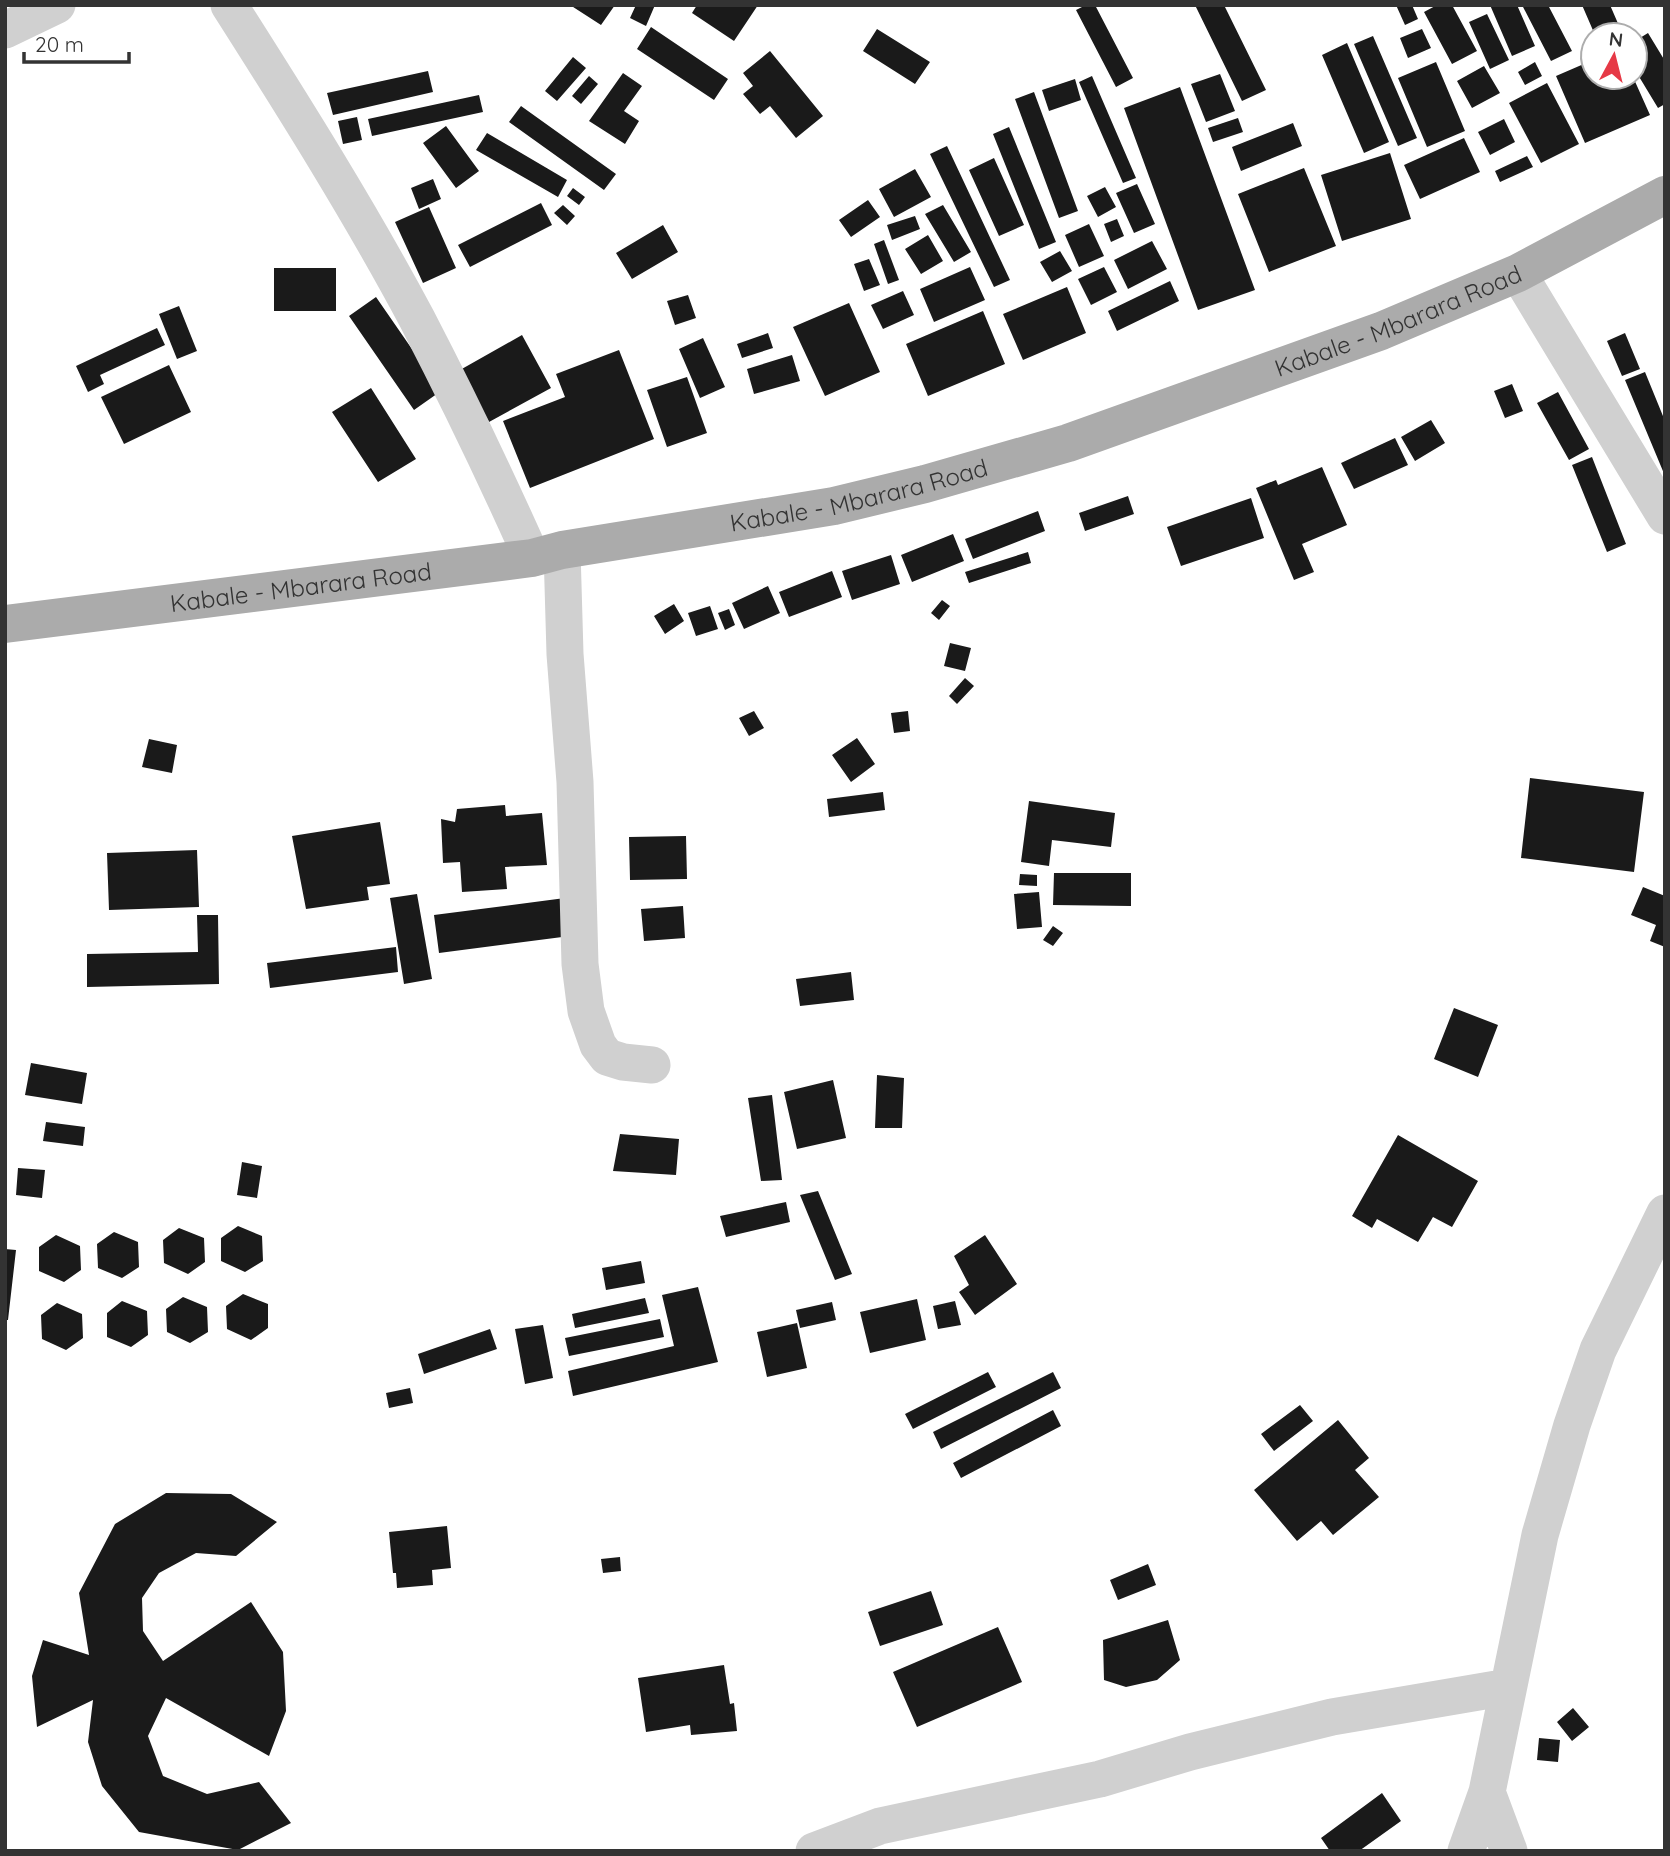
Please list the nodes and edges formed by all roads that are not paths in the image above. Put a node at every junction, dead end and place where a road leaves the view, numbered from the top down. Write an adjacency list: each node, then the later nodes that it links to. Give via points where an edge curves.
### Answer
1 (57, 5): 3 (street)
2 (229, 5): 7 (street, via 415,317 487,458)
3 (5, 30)
4 (1665, 195): 5 (main road, Kabale - Mbarara Road)
5 (1518, 273): 6 (street); 7 (main road, Kabale - Mbarara Road, via 1381,331 1055,447 834,506)
6 (1665, 516)
7 (547, 554): 8 (main road, Kabale - Mbarara Road); 9 (street, via 565,654 586,1011 607,1057)
8 (5, 624)
9 (652, 1065)
10 (1665, 1213): 11 (street, via 1598,1350 1572,1425 1540,1535)
11 (1508, 1687): 12 (street); 13 (street, via 1332,1717 1100,1779 880,1826)
12 (1487, 1792): 14 (street); 15 (street)
13 (814, 1851)
14 (1466, 1851)
15 (1508, 1851)

